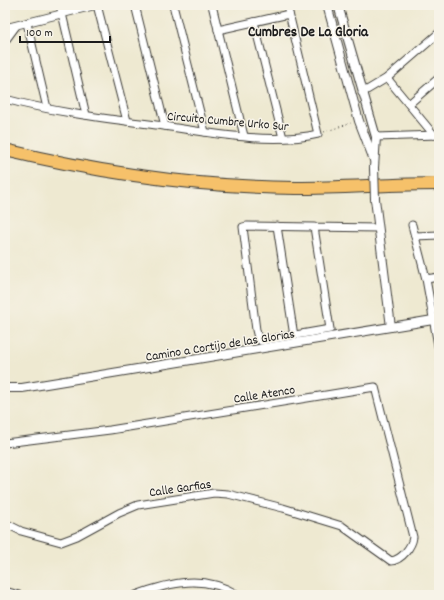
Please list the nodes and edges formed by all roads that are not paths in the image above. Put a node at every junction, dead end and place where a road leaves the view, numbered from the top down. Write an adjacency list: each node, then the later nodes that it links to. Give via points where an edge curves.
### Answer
1 (60, 5): 9 (street)
2 (97, 5): 9 (street); 25 (street)
3 (135, 5): 26 (street)
4 (173, 5): 27 (street)
5 (212, 5): 15 (street)
6 (287, 5): 10 (street)
7 (327, 5): 34 (street, via 359,121)
8 (338, 5): 20 (street)
9 (62, 14): 12 (street); 24 (street)
10 (288, 14): 11 (street); 31 (street, Circuito Cumbre Urko Sur, via 318,134)
11 (254, 22): 15 (street); 31 (street)
12 (27, 23): 13 (street); 23 (street)
13 (16, 26): 14 (street); 17 (street)
14 (5, 28)
15 (218, 30): 29 (street)
16 (439, 33): 18 (street)
17 (5, 41)
18 (387, 78): 20 (street); 22 (street)
19 (439, 78): 22 (street)
20 (362, 93): 30 (street)
21 (5, 99): 23 (street, Circuito Cumbre Urko Sur)
22 (409, 104): 28 (street)
23 (47, 108): 24 (street, Circuito Cumbre Urko Sur)
24 (86, 115): 25 (street, Circuito Cumbre Urko Sur)
25 (127, 121): 26 (street, Circuito Cumbre Urko Sur)
26 (165, 126): 27 (street, Circuito Cumbre Urko Sur)
27 (205, 132): 29 (street, Circuito Cumbre Urko Sur)
28 (437, 135): 30 (street)
29 (244, 136): 31 (street, Circuito Cumbre Urko Sur)
30 (376, 137): 34 (street)
31 (283, 138)
32 (5, 141): 35 (highway, via 123,165 199,174 297,180)
33 (5, 150): 36 (highway, via 112,172 190,182 297,188)
34 (374, 164): 40 (street, bridge)
35 (439, 176)
36 (439, 184)
37 (412, 225): 42 (street)
38 (277, 226): 39 (street); 47 (street); 47 (street, via 247,226 242,230 256,330 258,338 265,342)
39 (314, 227): 40 (street); 47 (street, via 331,327 328,330)
40 (378, 228): 46 (street)
41 (439, 235): 42 (street)
42 (416, 236): 44 (street)
43 (439, 277): 44 (street)
44 (426, 279): 45 (street)
45 (436, 320): 46 (street, Camino a Cortijo de las Glorias); 48 (street)
46 (391, 327): 49 (street, Camino a Cortijo de las Glorias, via 22,388)
47 (294, 336)
48 (439, 351)
49 (5, 388)
50 (5, 443): 52 (street, Calle Atenco, via 110,430 373,387)
51 (5, 523): 52 (street, Calle Garfias, via 21,532 61,542 138,505 214,493 283,508 342,526 391,561 400,558)
52 (413, 537)
53 (5, 591): 54 (street)
54 (18, 595)
55 (136, 595): 56 (street, via 158,586 192,582 221,586)
56 (238, 595)

